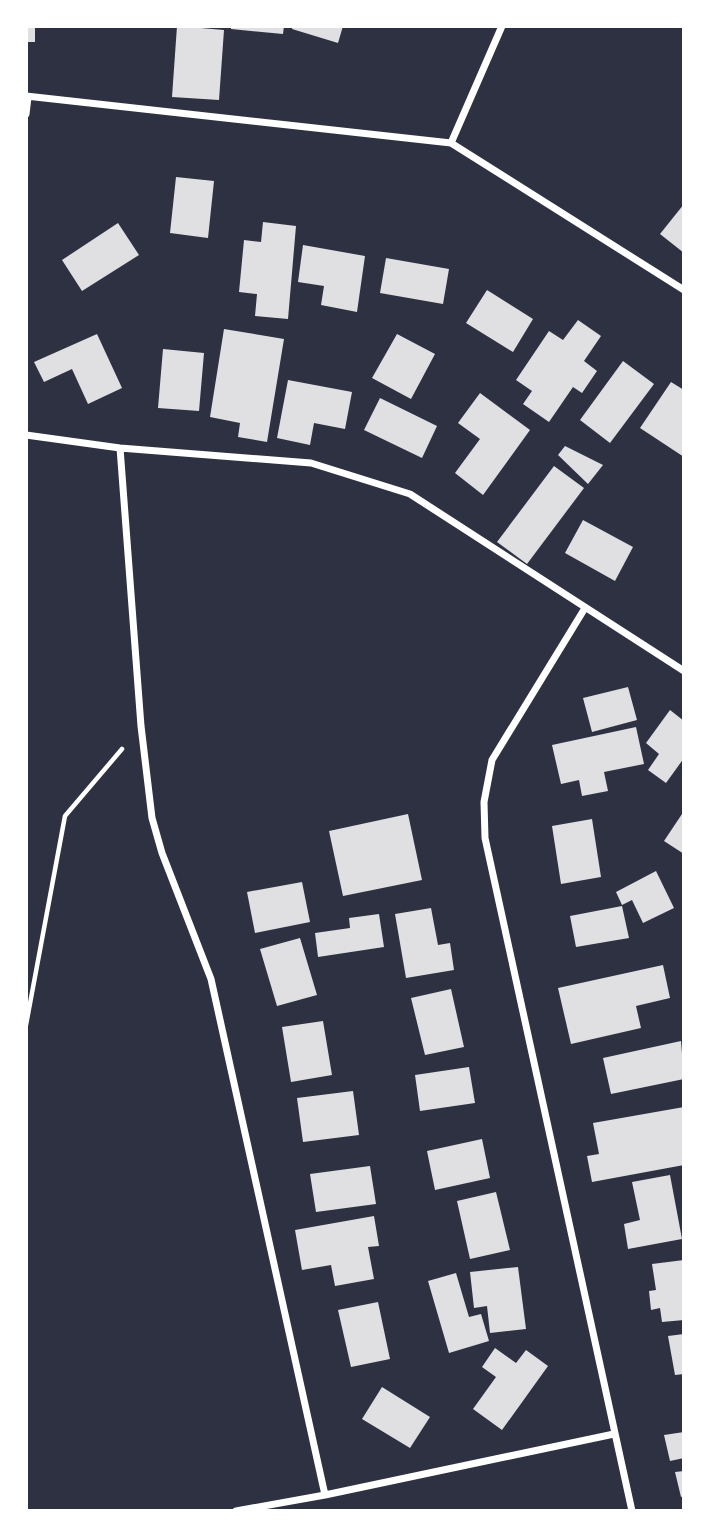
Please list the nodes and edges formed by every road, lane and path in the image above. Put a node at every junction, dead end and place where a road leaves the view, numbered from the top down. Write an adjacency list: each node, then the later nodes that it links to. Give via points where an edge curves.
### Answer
1 (502, 26): 4 (street)
2 (27, 97): 3 (street); 4 (street)
3 (26, 114)
4 (451, 143): 5 (street)
5 (684, 290)
6 (26, 435): 7 (street)
7 (120, 448): 8 (street, via 311,463 410,494); 10 (street)
8 (584, 608): 9 (street); 12 (street, via 492,761 484,802 485,838)
9 (684, 671)
10 (141, 726): 11 (path, via 65,816); 13 (street, via 152,818 211,979)
11 (26, 1025)
12 (614, 1434): 13 (street); 15 (street)
13 (325, 1495): 14 (street)
14 (236, 1511)
15 (632, 1511)

